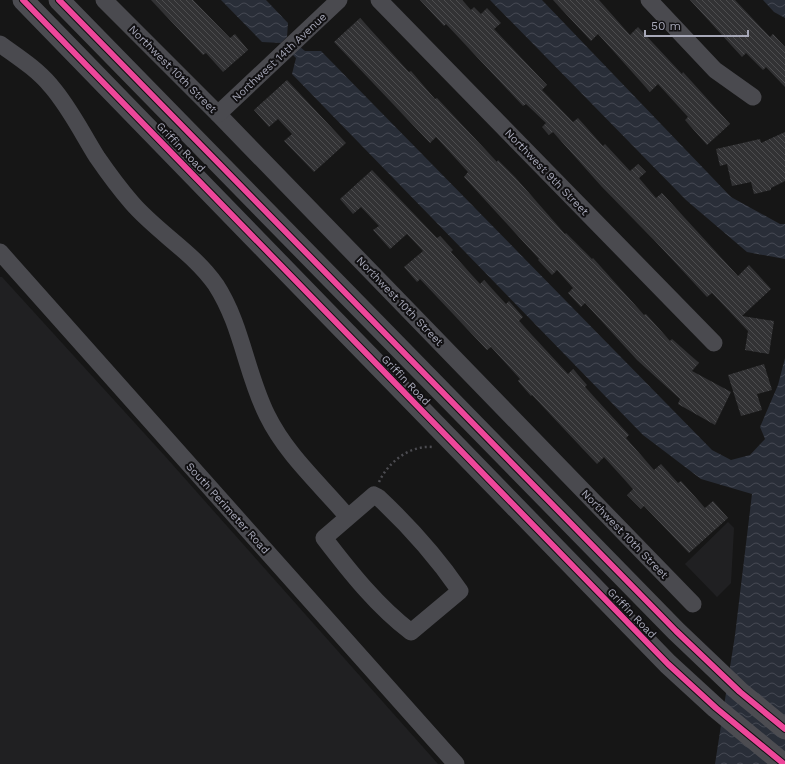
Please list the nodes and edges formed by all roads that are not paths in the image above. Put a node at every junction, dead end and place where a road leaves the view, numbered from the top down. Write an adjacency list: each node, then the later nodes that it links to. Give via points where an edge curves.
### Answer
1 (23, 0): 16 (main road, Griffin Road, via 668,664)
2 (59, 0): 14 (main road, Griffin Road, via 676,631 740,692)
3 (104, 0): 9 (street, Northwest 10th Street)
4 (339, 0): 9 (street, Northwest 14th Avenue)
5 (379, 0): 11 (street, Northwest 9th Street)
6 (649, 0): 8 (street, via 715,70)
7 (0, 44): 12 (street, via 31,66 50,85 68,108 117,186 149,222 196,261 216,285 238,328 254,385 279,437)
8 (754, 97)
9 (218, 114): 13 (street, Northwest 10th Street)
10 (0, 252): 15 (street, South Perimeter Road)
11 (714, 343)
12 (347, 516): 12 (street, via 374,495 378,497 421,539 460,591 411,632 395,620 370,594 324,538)
13 (693, 604)
14 (785, 729)
15 (456, 764)
16 (784, 764)

